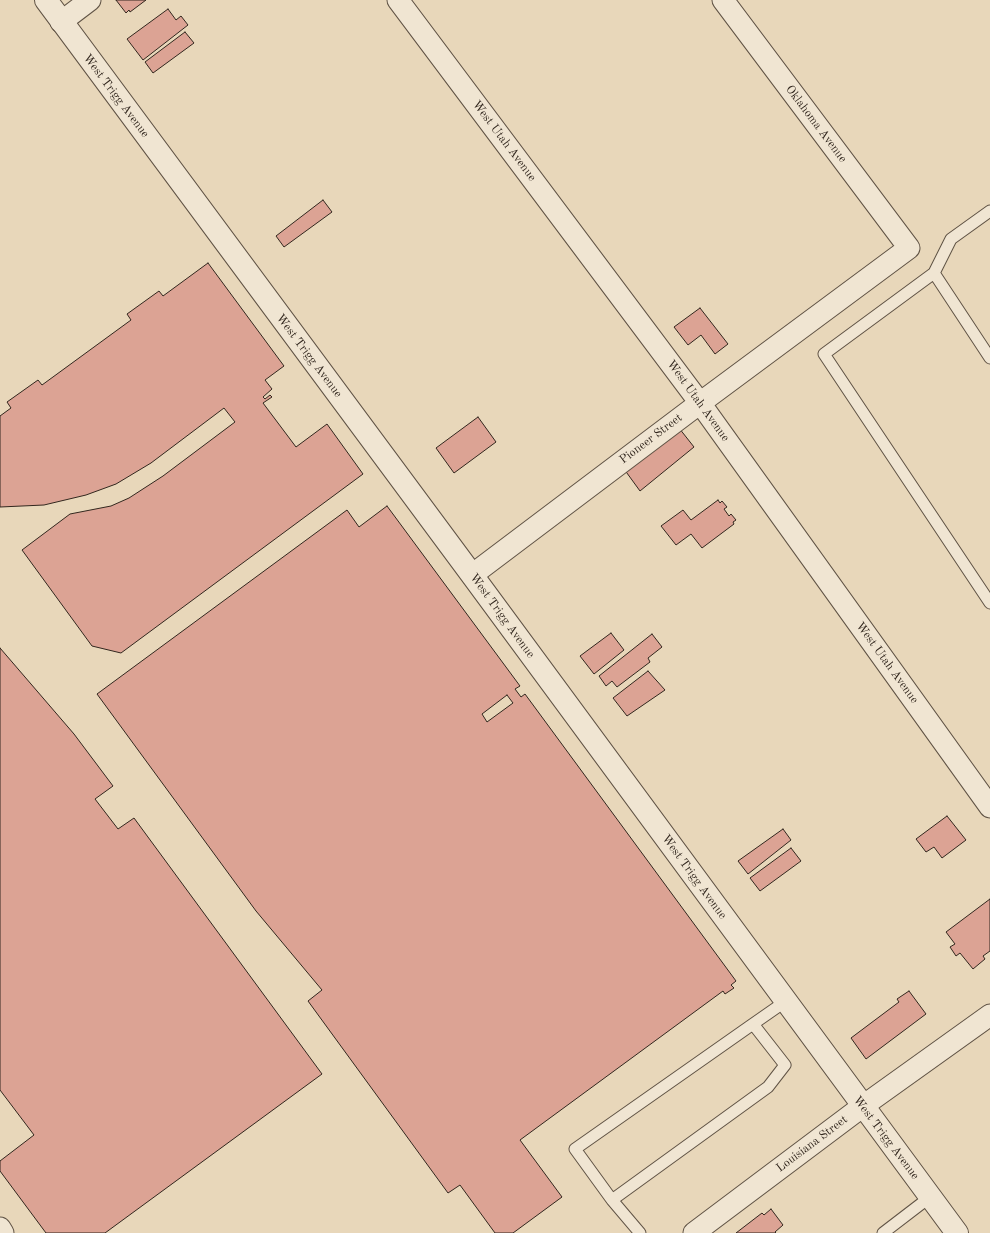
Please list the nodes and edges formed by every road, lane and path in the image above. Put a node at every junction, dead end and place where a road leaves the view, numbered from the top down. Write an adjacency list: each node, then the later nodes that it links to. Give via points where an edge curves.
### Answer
1 (46, 0): 5 (street, West Trigg Avenue)
2 (90, 0): 5 (street)
3 (398, 0): 10 (street, West Utah Avenue)
4 (723, 0): 7 (street, Oklahoma Avenue)
5 (61, 22): 11 (street, West Trigg Avenue)
6 (990, 211): 8 (lane, via 951,239)
7 (909, 248): 10 (street, Pioneer Street)
8 (934, 273): 9 (lane); 12 (lane, via 824,354)
9 (990, 358)
10 (700, 403): 11 (street, Pioneer Street); 13 (street, West Utah Avenue)
11 (472, 575): 14 (street, West Trigg Avenue)
12 (990, 603)
13 (990, 806)
14 (786, 1001): 16 (lane); 17 (street, West Trigg Avenue)
15 (990, 1015): 17 (street, Louisiana Street)
16 (753, 1024): 19 (lane, via 786,1065 768,1087); 19 (lane, via 576,1149)
17 (863, 1106): 18 (street, West Trigg Avenue); 23 (street, Louisiana Street)
18 (930, 1197): 24 (lane); 25 (street, West Trigg Avenue)
19 (612, 1200): 22 (lane)
20 (0, 1228): 21 (street)
21 (3, 1233)
22 (640, 1233)
23 (694, 1233)
24 (883, 1233)
25 (957, 1233)

